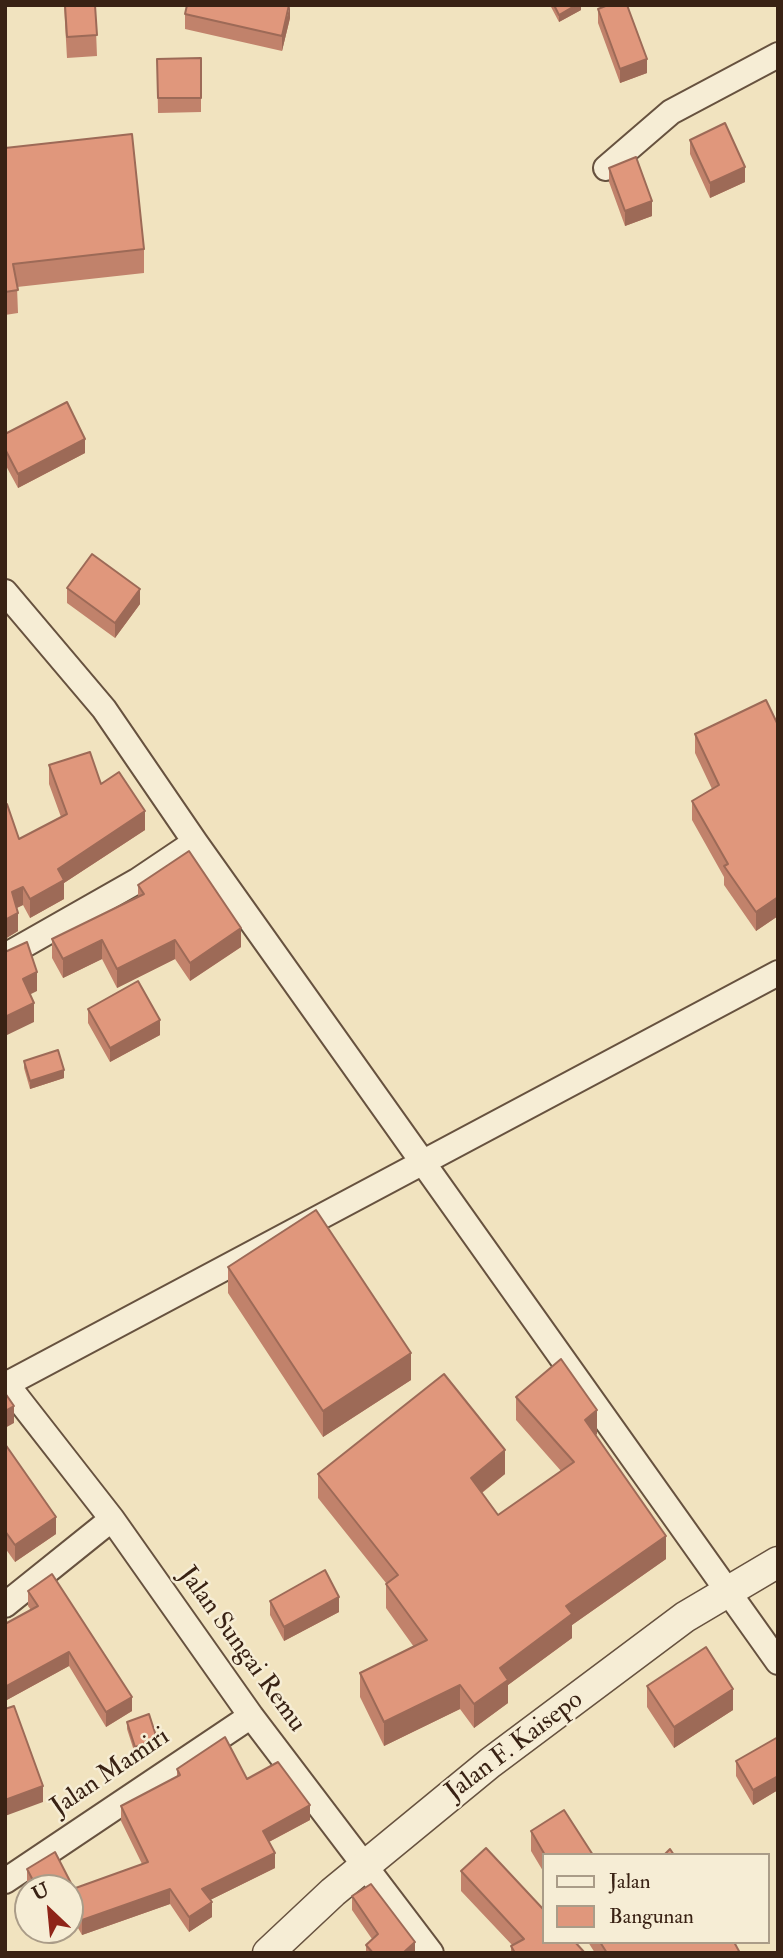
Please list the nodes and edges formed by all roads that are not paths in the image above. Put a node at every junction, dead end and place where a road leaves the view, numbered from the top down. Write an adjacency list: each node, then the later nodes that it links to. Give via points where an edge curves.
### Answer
1 (778, 55): 2 (street, via 671,112)
2 (606, 168)
3 (5, 592): 4 (street, via 104,709)
4 (195, 842): 5 (street, via 137,881); 7 (street)
5 (5, 956)
6 (778, 973): 7 (street)
7 (421, 1161): 8 (street); 11 (street)
8 (6, 1383): 9 (street, Jalan Sungai Remu)
9 (112, 1519): 12 (street); 14 (street, Jalan Sungai Remu)
10 (778, 1562): 11 (street, Jalan F. Kaisepo)
11 (725, 1591): 13 (street); 15 (street, Jalan F. Kaisepo, via 490,1763)
12 (5, 1605)
13 (778, 1662)
14 (251, 1716): 15 (street, Jalan Sungai Remu); 16 (street, Jalan Mamiri)
15 (367, 1865): 17 (street, Jalan F. Kaisepo); 18 (street, Jalan Sungai Remu)
16 (5, 1881)
17 (268, 1953)
18 (431, 1953)

